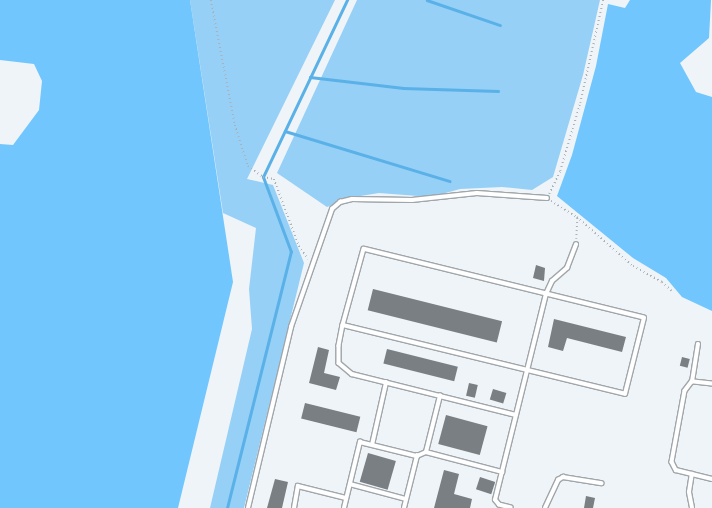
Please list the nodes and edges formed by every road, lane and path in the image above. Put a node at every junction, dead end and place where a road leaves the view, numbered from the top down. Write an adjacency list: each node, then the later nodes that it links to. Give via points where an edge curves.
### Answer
1 (211, 0): 6 (path, via 235,125 248,166 263,177 274,179 299,246)
2 (603, 0): 3 (path, via 580,103 560,171)
3 (547, 198): 4 (path); 6 (lane, via 477,194 412,200 352,199 340,202 332,209 325,224)
4 (577, 217): 5 (path); 7 (path, via 634,266 662,282)
5 (576, 245): 8 (lane, via 567,268 552,281)
6 (314, 267): 27 (lane, via 291,327)
7 (672, 291)
8 (546, 294): 9 (lane, via 364,249); 11 (lane); 11 (lane, via 644,318 625,394)
9 (344, 325): 11 (lane); 13 (lane, via 339,363 352,374)
10 (698, 344): 12 (lane)
11 (528, 370): 16 (lane)
12 (692, 382): 14 (lane); 21 (lane, via 685,391 672,462 676,470)
13 (386, 383): 15 (lane); 17 (lane)
14 (712, 384)
15 (440, 396): 16 (lane); 18 (lane)
16 (516, 415): 20 (lane)
17 (372, 445): 19 (lane); 24 (lane, via 360,442)
18 (426, 452): 19 (lane); 20 (lane)
19 (417, 456): 26 (lane)
20 (502, 472): 31 (lane, via 496,500 499,505)
21 (692, 474): 22 (lane); 33 (lane, via 689,492)
22 (712, 480)
23 (602, 483): 32 (lane, via 563,477 558,480)
24 (350, 484): 25 (lane); 26 (lane)
25 (346, 498): 28 (lane, via 298,486); 29 (lane)
26 (406, 499): 30 (lane)
27 (248, 508)
28 (294, 508)
29 (344, 508)
30 (404, 508)
31 (511, 508)
32 (545, 508)
33 (692, 508)

